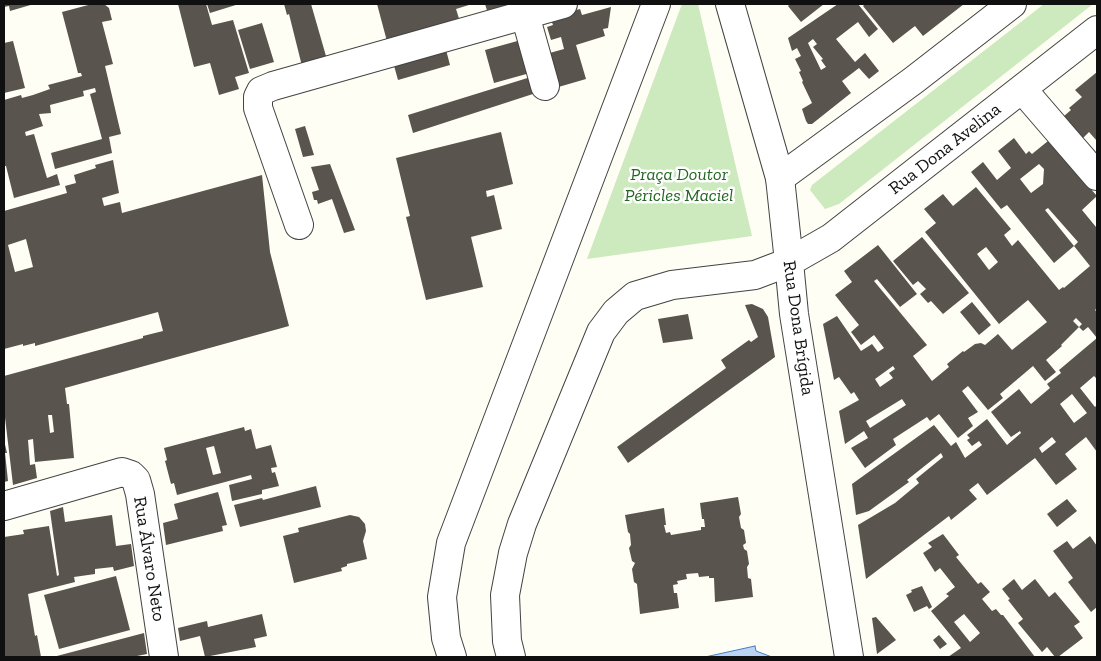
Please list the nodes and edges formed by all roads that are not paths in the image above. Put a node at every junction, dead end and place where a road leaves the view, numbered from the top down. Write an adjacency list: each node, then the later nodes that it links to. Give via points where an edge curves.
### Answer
1 (563, 4): 5 (street)
2 (656, 4): 15 (street, via 451,543 442,597 446,638)
3 (730, 4): 10 (street, Rua Dona Brígida)
4 (1012, 4): 10 (street)
5 (524, 9): 7 (street); 11 (street, via 261,91 258,108)
6 (1097, 30): 8 (street, Rua Dona Avelina)
7 (545, 86)
8 (1022, 89): 9 (street); 12 (street, Rua Dona Avelina, via 831,238)
9 (1097, 176)
10 (780, 178): 12 (street, Rua Dona Brígida)
11 (299, 225)
12 (790, 262): 16 (street, Rua Dona Avelina, via 756,276 672,285 635,296 600,332 513,552 505,594); 17 (street, Rua Dona Brígida, via 794,314)
13 (4, 506): 14 (street, Rua Álvaro Neto, via 122,472 131,475 140,494)
14 (164, 657)
15 (452, 657)
16 (511, 657)
17 (849, 657)

